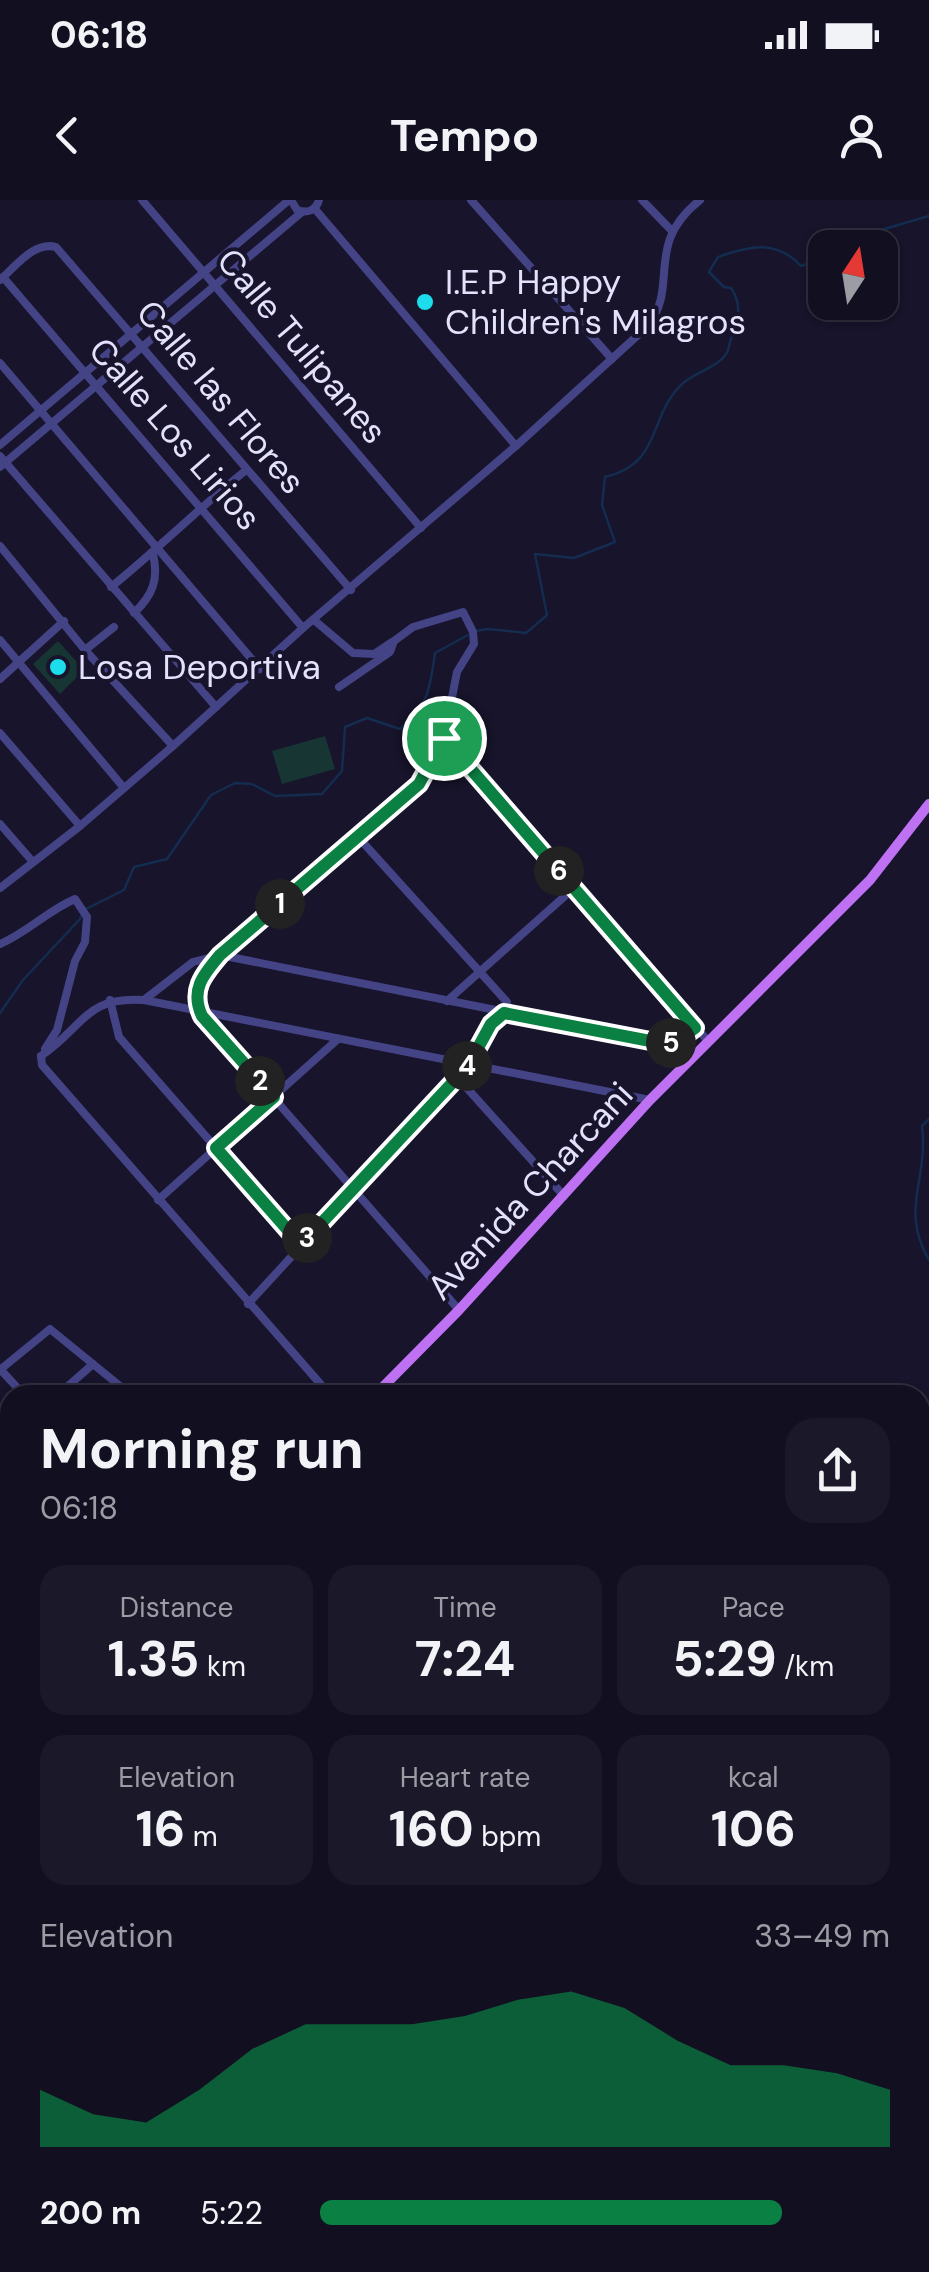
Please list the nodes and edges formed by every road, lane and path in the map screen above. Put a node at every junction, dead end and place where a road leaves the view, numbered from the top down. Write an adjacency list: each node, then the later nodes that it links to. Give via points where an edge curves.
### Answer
1 (142, 200): 9 (street, Calle Tulipanes)
2 (290, 200): 7 (street); 9 (street)
3 (470, 200): 14 (street)
4 (642, 200): 8 (street)
5 (700, 200): 8 (street)
6 (317, 204): 7 (street); 21 (street)
7 (302, 212): 11 (street)
8 (672, 231): 14 (street, via 655,317)
9 (203, 272): 11 (street, Calle Tulipanes); 12 (street)
10 (2, 279): 12 (street, Calle las Flores, via 36,249 56,247); 16 (street, Calle Los Lirios)
11 (215, 286): 13 (street); 25 (street, Calle Tulipanes)
12 (132, 333): 13 (street, Calle las Flores); 16 (street)
13 (143, 347): 17 (street); 23 (street, Calle las Flores)
14 (612, 358): 21 (street)
15 (0, 363): 18 (street)
16 (86, 372): 17 (street, Calle Los Lirios); 18 (street)
17 (97, 385): 19 (street); 24 (street, Calle Los Lirios)
18 (42, 410): 19 (street); 20 (street)
19 (52, 423): 22 (street); 27 (street)
20 (0, 445)
21 (516, 446): 25 (street)
22 (2, 462): 28 (street)
23 (245, 470): 24 (street); 29 (street, Calle las Flores)
24 (202, 506): 27 (street); 34 (street, Calle Los Lirios)
25 (421, 528): 29 (street)
26 (0, 546): 32 (street)
27 (156, 551): 28 (street); 30 (street, via 156,582); 39 (street)
28 (110, 587): 30 (street)
29 (352, 590): 31 (street)
30 (134, 614): 42 (street)
31 (314, 620): 34 (street); 36 (street, via 353,654 374,654)
32 (64, 621): 37 (street); 38 (street)
33 (114, 628): 37 (street)
34 (304, 628): 39 (street)
35 (0, 640): 38 (street)
36 (394, 641): 41 (street, via 390,652); 44 (street, via 414,627 463,612 474,644 458,672)
37 (85, 650): 45 (street)
38 (19, 663): 40 (street); 48 (street)
39 (260, 669): 42 (street)
40 (0, 679)
41 (339, 687)
42 (216, 707): 45 (street)
43 (0, 733): 51 (street)
44 (444, 738): 46 (street); 47 (street)
45 (173, 746): 48 (street)
46 (458, 753): 47 (street); 55 (street)
47 (419, 784): 52 (street)
48 (124, 788): 51 (street)
49 (929, 804): 66 (main road, Avenida Charcani, via 870,880)
50 (0, 824): 53 (street)
51 (80, 826): 53 (street)
52 (358, 837): 57 (street); 58 (street)
53 (33, 862): 54 (street)
54 (0, 888)
55 (574, 888): 58 (street); 64 (street)
56 (0, 944): 68 (street, via 75,900 87,918 57,1030)
57 (220, 955): 60 (street, via 193,962); 61 (street); 62 (street, via 197,987)
58 (478, 972): 61 (street); 63 (street, via 507,1002)
59 (110, 1000): 60 (street); 68 (street); 74 (street, via 119,1037)
60 (144, 1000): 62 (street)
61 (447, 1001): 63 (street)
62 (199, 1009): 65 (street); 72 (street)
63 (504, 1013): 67 (street); 70 (street)
64 (695, 1028): 66 (street); 67 (street)
65 (338, 1040): 70 (street); 72 (street)
66 (708, 1042): 69 (main road, Avenida Charcani)
67 (666, 1044): 69 (street)
68 (40, 1056): 77 (street)
69 (686, 1063): 73 (main road, Avenida Charcani)
70 (468, 1066): 71 (street); 73 (street)
71 (457, 1076): 75 (street); 76 (street)
72 (274, 1097): 74 (street); 75 (street)
73 (650, 1100): 76 (main road, Avenida Charcani)
74 (216, 1148): 77 (street); 78 (street)
75 (352, 1188): 78 (street); 80 (street)
76 (564, 1196): 80 (main road, Avenida Charcani)
77 (158, 1200): 79 (street)
78 (301, 1245): 79 (street)
79 (248, 1304): 85 (street)
80 (458, 1310): 86 (main road, Avenida Charcani)
81 (93, 1364): 82 (street, via 50,1328); 83 (street); 84 (street)
82 (0, 1369)
83 (69, 1385)
84 (119, 1385)
85 (321, 1385)
86 (385, 1385)

